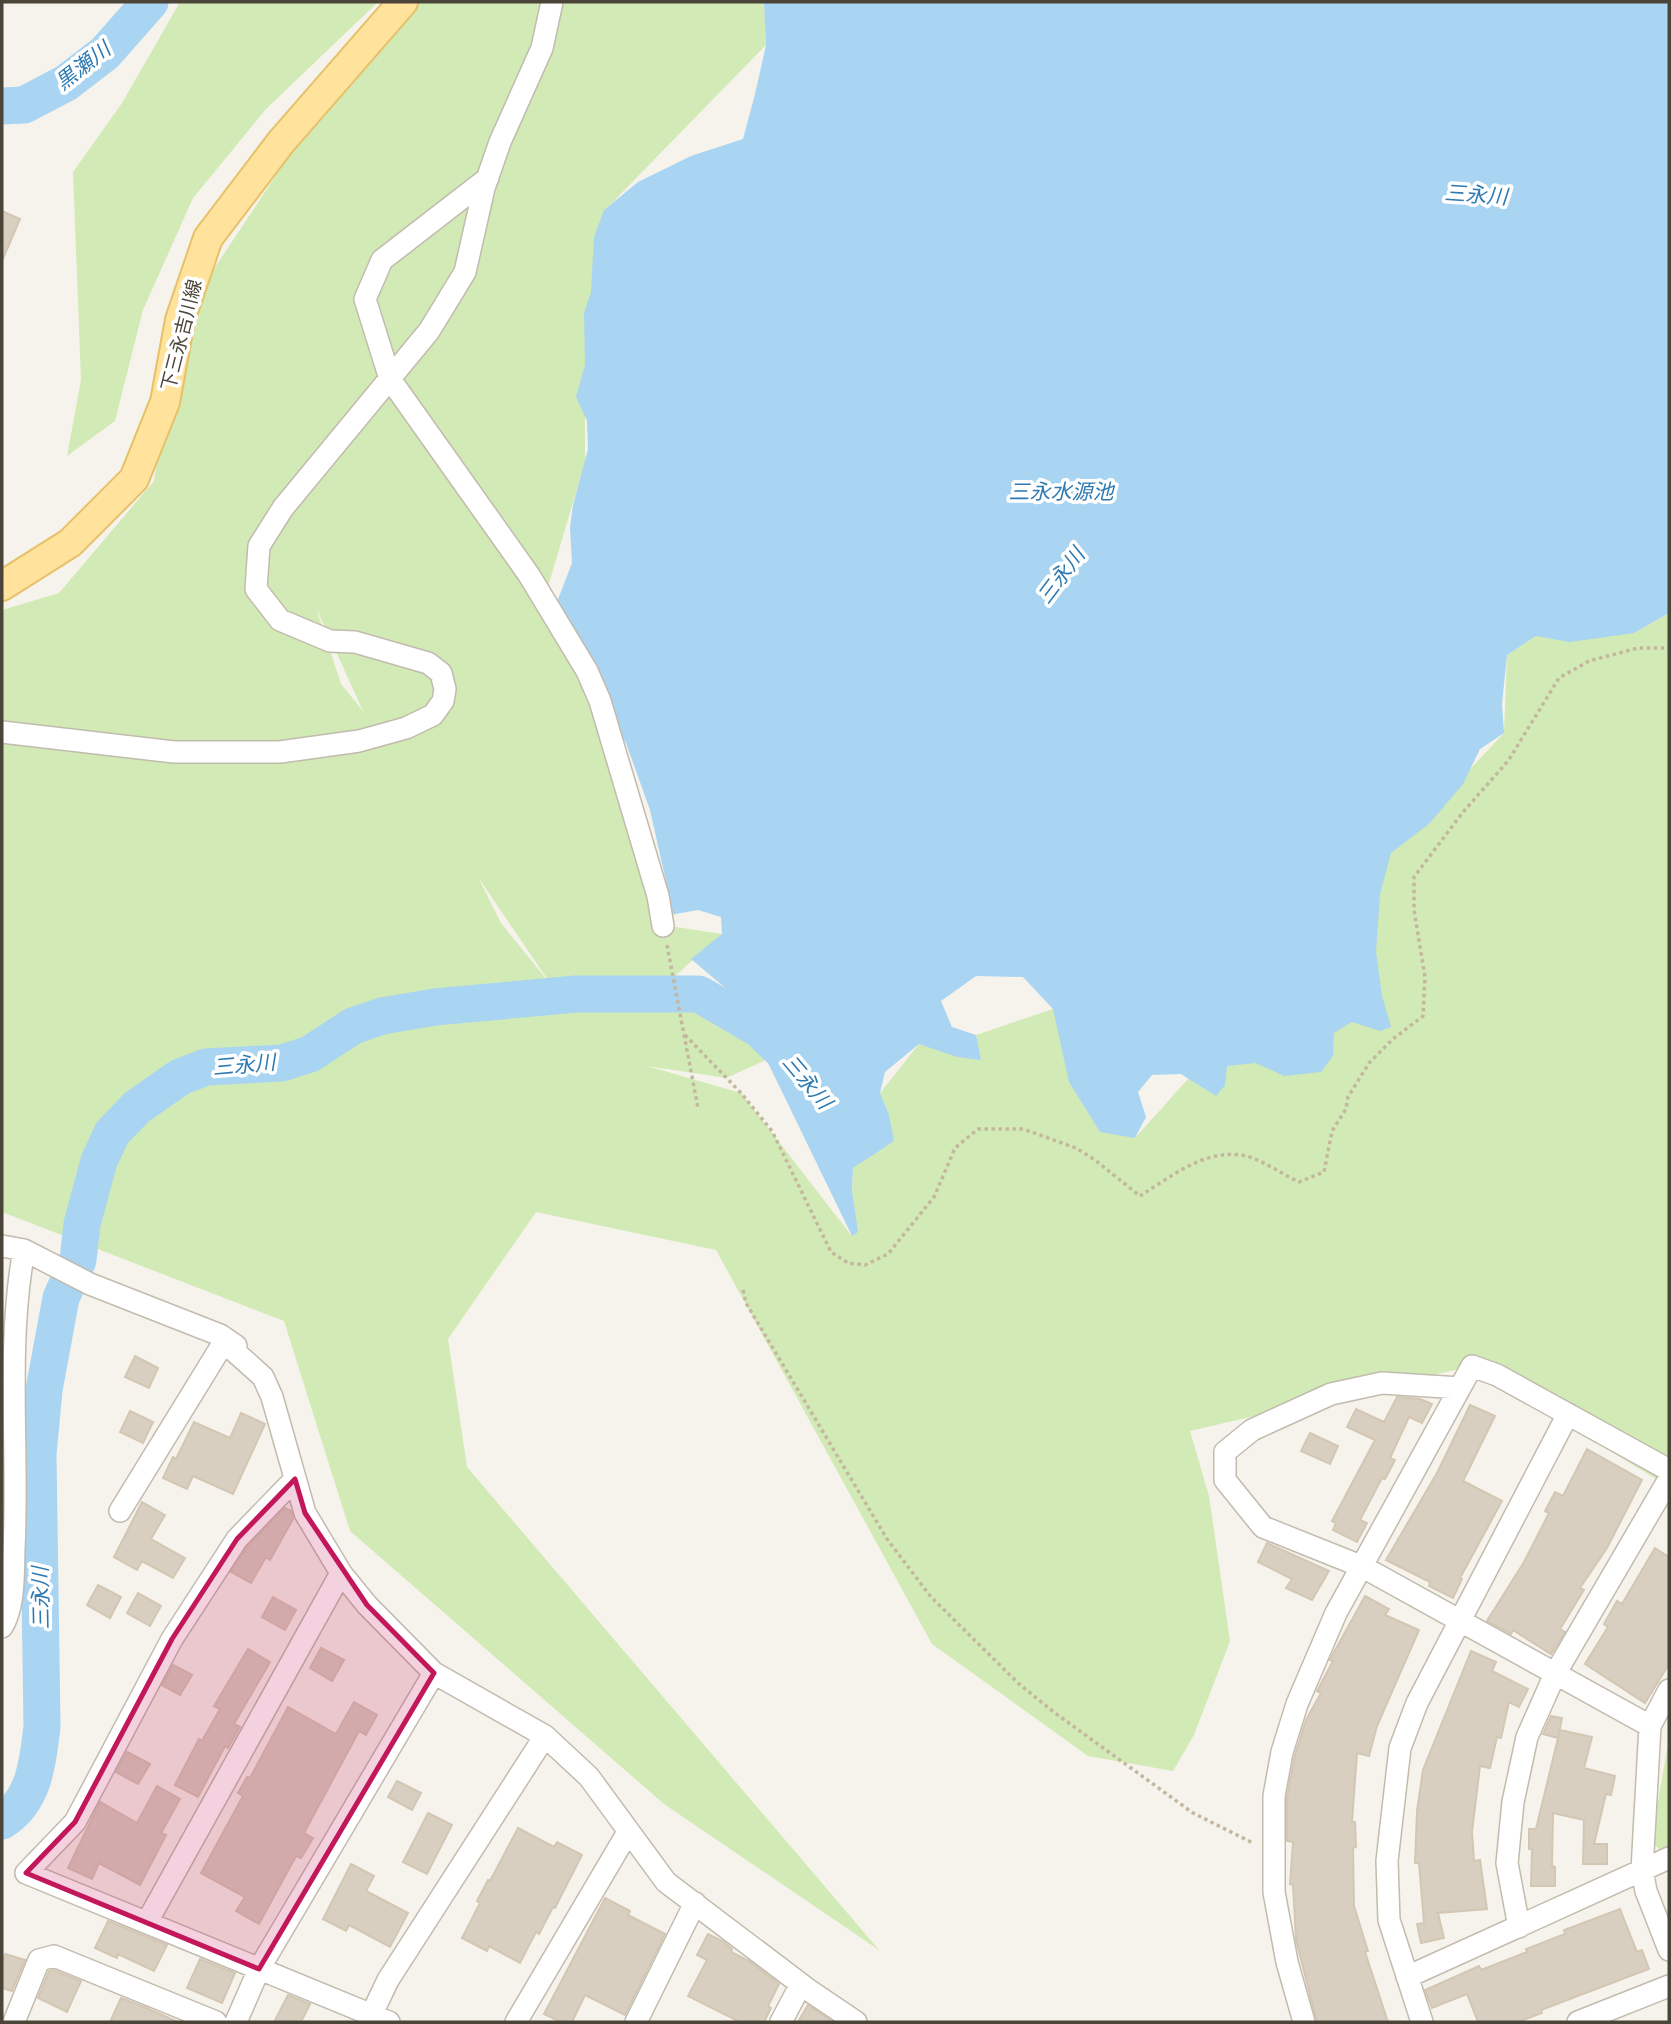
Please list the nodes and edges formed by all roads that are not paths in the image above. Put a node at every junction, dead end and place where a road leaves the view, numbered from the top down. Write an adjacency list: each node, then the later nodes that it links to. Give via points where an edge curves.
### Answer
1 (403, 2): 5 (main road, 下三永吉川線, via 281,142 208,238 180,320 164,402 134,479 70,543)
2 (552, 2): 3 (street, via 542,48)
3 (488, 178): 4 (street, via 465,272 429,331); 4 (street, via 382,260 365,299)
4 (390, 379): 6 (street, via 283,508 259,546 256,589 280,620 330,641 355,642 428,663 441,673 445,689 433,715 359,741 280,752 174,752); 7 (street, via 529,575 587,671 600,701)
5 (2, 586)
6 (2, 732)
7 (663, 926)
8 (2, 1246): 9 (street)
9 (24, 1250): 10 (street, via 90,1284 220,1335 237,1346); 19 (street, via 18,1283 16,1515)
10 (224, 1342): 14 (street, via 263,1377); 16 (street)
11 (1460, 1388): 12 (street, via 1472,1366); 17 (street); 17 (street, via 1382,1383 1331,1394 1252,1430 1226,1452 1226,1480 1263,1527)
12 (1568, 1415): 13 (street); 20 (street)
13 (1669, 1470)
14 (295, 1479): 18 (street, via 305,1513); 31 (street, via 237,1539 172,1639 75,1822 26,1873)
15 (1669, 1479): 23 (street)
16 (120, 1511)
17 (1363, 1567): 20 (street); 46 (street, via 1336,1613 1297,1704 1274,1796 1274,1892)
18 (341, 1573): 22 (street); 31 (street)
19 (7, 1575): 21 (street, via 8,1616)
20 (1459, 1620): 23 (street); 35 (street, via 1400,1748 1387,1861 1389,1920)
21 (2, 1627)
22 (434, 1673): 26 (street); 34 (street)
23 (1555, 1674): 25 (street); 32 (street, via 1527,1737 1513,1801 1507,1863)
24 (1669, 1690): 25 (street)
25 (1650, 1726): 29 (street)
26 (545, 1736): 27 (street, via 589,1777); 38 (street, via 388,1980)
27 (628, 1832): 30 (street, via 666,1882); 42 (street)
28 (1669, 1858): 29 (street)
29 (1642, 1870): 32 (street); 33 (street)
30 (695, 1903): 36 (street); 43 (street)
31 (147, 1922): 34 (street)
32 (1518, 1927): 35 (street)
33 (1669, 1950)
34 (259, 1969): 38 (street); 41 (street)
35 (1407, 1978): 47 (street)
36 (801, 1984): 44 (street); 45 (street)
37 (1669, 1986): 48 (street)
38 (376, 2020)
39 (14, 2022): 40 (street, via 39,1960 54,1956)
40 (216, 2022)
41 (236, 2022)
42 (516, 2022)
43 (636, 2022)
44 (781, 2022)
45 (856, 2022)
46 (1304, 2022)
47 (1423, 2022)
48 (1578, 2022)

